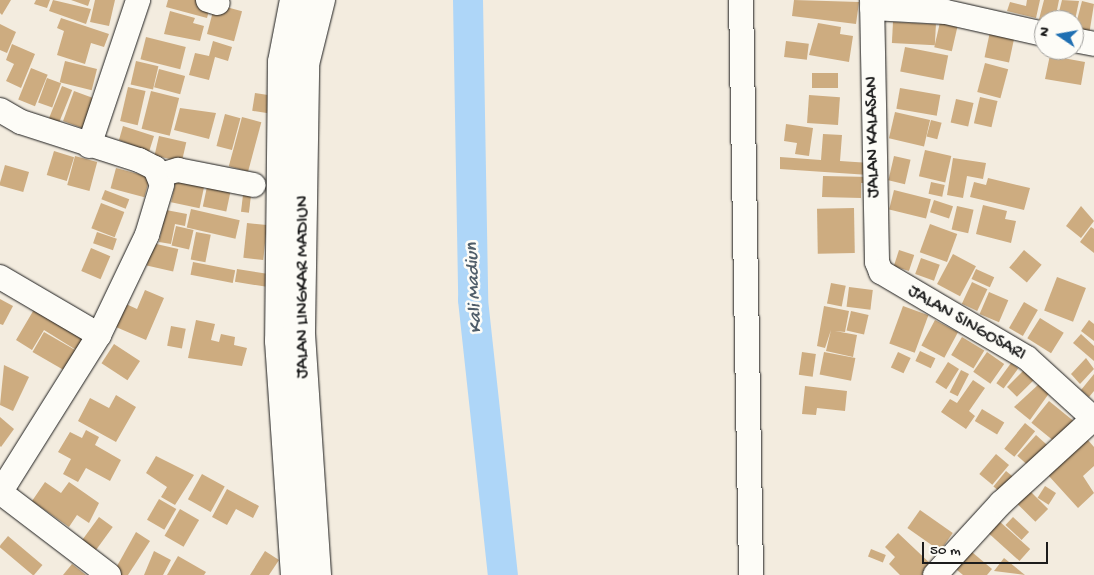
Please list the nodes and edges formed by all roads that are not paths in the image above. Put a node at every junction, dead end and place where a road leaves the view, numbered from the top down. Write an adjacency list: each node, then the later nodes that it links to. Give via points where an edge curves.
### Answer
1 (138, 0): 8 (street)
2 (294, 0): 17 (main road, JALAN LINGKAR MADIUN, via 282,62 279,341)
3 (321, 0): 18 (main road, JALAN LINGKAR MADIUN, via 305,64 301,331)
4 (741, 0): 19 (street)
5 (872, 4): 6 (street, via 946,12); 11 (street, JALAN KALASAN, via 877,262)
6 (1034, 32)
7 (0, 110): 8 (street)
8 (89, 146): 9 (street, via 139,160)
9 (160, 175): 10 (street, via 178,170); 13 (street, via 161,196 147,235)
10 (254, 185)
11 (881, 272): 14 (street, JALAN SINGOSARI, via 1028,358)
12 (0, 277): 13 (street)
13 (99, 335): 15 (street)
14 (1094, 418): 20 (street, via 1001,503)
15 (0, 493): 16 (street)
16 (109, 575)
17 (295, 575)
18 (317, 575)
19 (751, 575)
20 (935, 575)

